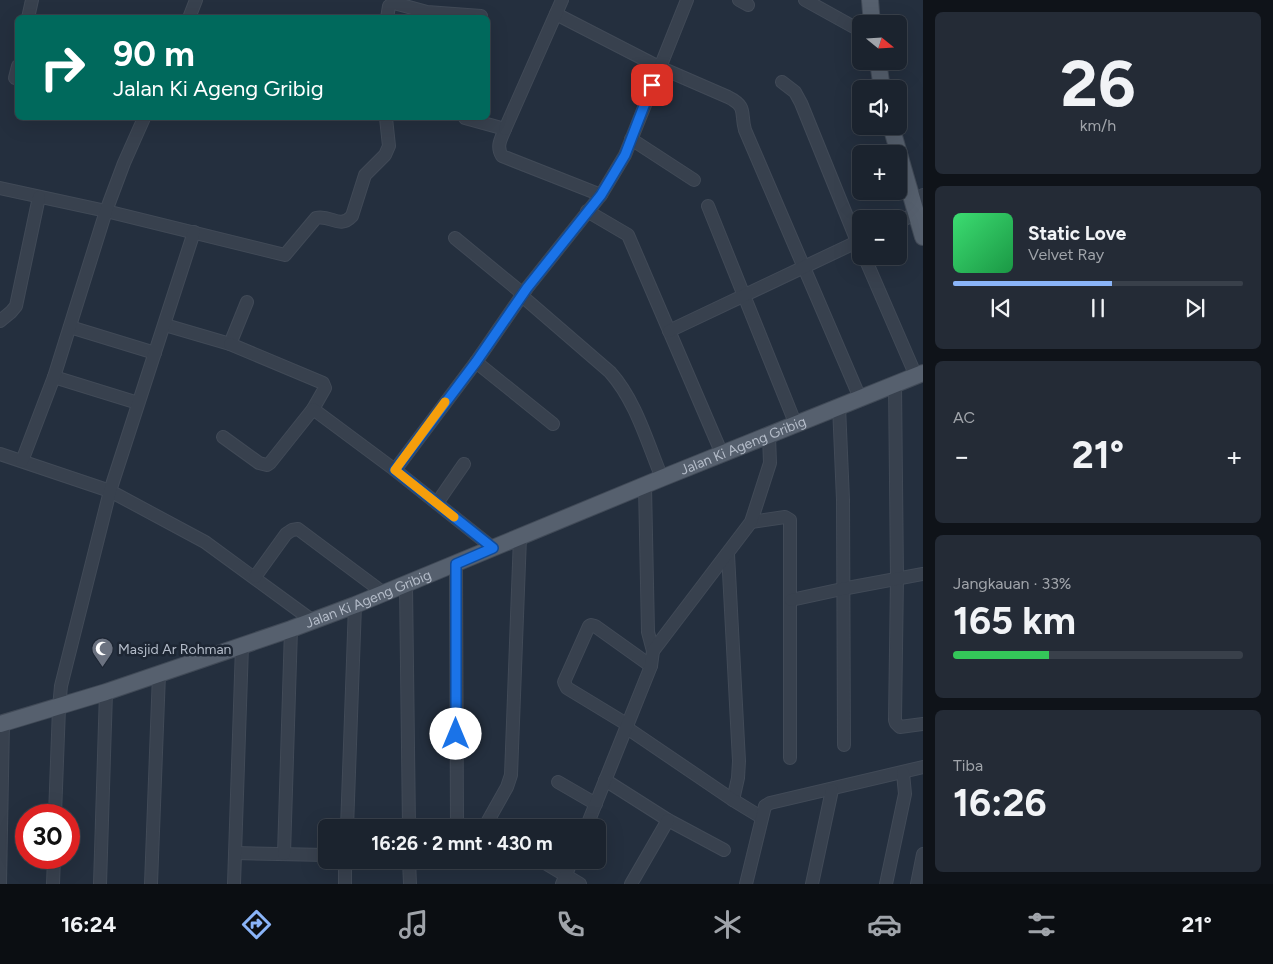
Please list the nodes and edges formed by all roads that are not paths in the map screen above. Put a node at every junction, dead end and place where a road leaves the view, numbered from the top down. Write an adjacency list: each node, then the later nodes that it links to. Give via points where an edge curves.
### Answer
1 (32, 0): 8 (street)
2 (196, 0): 9 (street)
3 (562, 0): 7 (street)
4 (687, 0): 14 (street)
5 (805, 0): 13 (street)
6 (870, 0): 12 (main road)
7 (556, 14): 14 (street); 19 (street)
8 (29, 15)
9 (190, 15)
10 (388, 15): 11 (street, via 389,6 394,3 427,12)
11 (468, 15)
12 (871, 15)
13 (852, 26)
14 (659, 67): 21 (street); 38 (street, via 728,97 742,107 745,130)
15 (782, 82): 32 (street, via 795,92 801,103)
16 (143, 120): 28 (street)
17 (386, 120): 33 (street, via 389,146 385,155 365,175 348,221 323,216 316,218 285,255)
18 (472, 120): 19 (street)
19 (505, 129): 24 (street, via 499,144 502,156)
20 (894, 135): 30 (main road)
21 (631, 139): 22 (street); 24 (street)
22 (694, 180)
23 (0, 188): 26 (street)
24 (601, 195): 29 (street)
25 (923, 195): 30 (street)
26 (39, 197): 28 (street); 42 (street, via 16,306)
27 (708, 206): 40 (street)
28 (106, 211): 33 (street); 44 (street)
29 (587, 211): 39 (street); 45 (street, via 628,235)
30 (916, 212): 31 (street); 34 (main road)
31 (907, 217)
32 (852, 225)
33 (194, 232): 43 (street)
34 (923, 237)
35 (455, 238): 39 (street)
36 (852, 247): 38 (street)
37 (868, 265): 49 (street)
38 (804, 267): 40 (street); 52 (street)
39 (522, 295): 48 (street); 65 (street, via 618,380 629,398)
40 (744, 295): 45 (street); 57 (street)
41 (247, 302): 46 (street)
42 (0, 321)
43 (164, 325): 46 (street); 47 (street)
44 (70, 327): 47 (street); 50 (street)
45 (669, 330): 61 (street)
46 (230, 344): 55 (street, via 323,383 325,388)
47 (155, 352): 53 (street)
48 (476, 362): 56 (street); 64 (street)
49 (919, 374): 51 (main road, Jalan Ki Ageng Gribig)
50 (54, 377): 53 (street); 62 (street)
51 (895, 384): 52 (main road, Jalan Ki Ageng Gribig); 76 (street)
52 (860, 398): 54 (main road, Jalan Ki Ageng Gribig)
53 (138, 403): 67 (street)
54 (839, 406): 57 (main road, Jalan Ki Ageng Gribig); 78 (street)
55 (313, 409): 59 (street, via 267,465 259,463); 64 (street)
56 (553, 424)
57 (796, 425): 58 (main road, Jalan Ki Ageng Gribig)
58 (769, 436): 61 (main road, Jalan Ki Ageng Gribig); 69 (street, via 770,463)
59 (224, 437)
60 (0, 454): 62 (street)
61 (722, 454): 65 (main road, Jalan Ki Ageng Gribig)
62 (22, 461): 67 (street)
63 (464, 464): 68 (street)
64 (395, 470): 68 (street)
65 (662, 478): 66 (main road, Jalan Ki Ageng Gribig)
66 (645, 486): 70 (main road, Jalan Ki Ageng Gribig); 85 (street, via 648,632)
67 (110, 491): 75 (street, via 205,542); 89 (street)
68 (437, 503): 71 (street)
69 (751, 522): 72 (street); 80 (street, via 790,520)
70 (520, 537): 71 (main road, Jalan Ki Ageng Gribig); 107 (street, via 511,775)
71 (493, 548): 73 (main road, Jalan Ki Ageng Gribig)
72 (728, 554): 85 (street); 100 (street, via 739,760)
73 (456, 564): 77 (main road, Jalan Ki Ageng Gribig); 106 (street)
74 (923, 574): 76 (street)
75 (255, 577): 79 (street, via 286,534 298,529); 82 (street)
76 (897, 578): 78 (street); 91 (street, via 895,720 900,727)
77 (406, 585): 79 (main road, Jalan Ki Ageng Gribig); 105 (street)
78 (842, 588): 80 (street); 93 (street)
79 (385, 594): 81 (main road, Jalan Ki Ageng Gribig)
80 (791, 600): 94 (street)
81 (355, 605): 82 (main road, Jalan Ki Ageng Gribig); 104 (street)
82 (313, 621): 83 (main road, Jalan Ki Ageng Gribig)
83 (291, 629): 84 (main road, Jalan Ki Ageng Gribig); 112 (street)
84 (242, 646): 87 (main road, Jalan Ki Ageng Gribig); 111 (street)
85 (652, 651): 86 (street)
86 (651, 666): 92 (street); 92 (street, via 592,625 564,682 567,688)
87 (159, 674): 88 (main road, Jalan Ki Ageng Gribig); 123 (street)
88 (106, 692): 89 (main road, Jalan Ki Ageng Gribig); 122 (street)
89 (58, 708): 90 (main road, Jalan Ki Ageng Gribig); 101 (street)
90 (2, 724): 120 (street)
91 (923, 724)
92 (627, 726): 97 (street); 100 (street)
93 (844, 745)
94 (790, 758)
95 (923, 768): 96 (street)
96 (904, 772): 99 (street); 131 (street, via 904,794)
97 (605, 780): 102 (street); 109 (street)
98 (558, 782): 102 (street)
99 (832, 790): 103 (street, via 770,803 765,806); 130 (street)
100 (733, 800): 103 (street)
101 (55, 804)
102 (596, 804): 108 (street)
103 (762, 817): 129 (street)
104 (347, 819)
105 (409, 819)
106 (457, 819)
107 (489, 819)
108 (590, 819)
109 (668, 820): 110 (street); 128 (street)
110 (724, 850)
111 (235, 853): 112 (street); 124 (street)
112 (284, 854): 114 (street)
113 (923, 854): 132 (street)
114 (318, 855)
115 (54, 869): 121 (street)
116 (345, 869): 125 (street)
117 (410, 869): 126 (street)
118 (551, 869): 119 (street)
119 (564, 880): 127 (street)
120 (0, 884)
121 (53, 884)
122 (100, 884)
123 (151, 884)
124 (234, 884)
125 (345, 884)
126 (410, 884)
127 (580, 884)
128 (631, 884)
129 (746, 884)
130 (812, 884)
131 (886, 884)
132 (917, 884)

